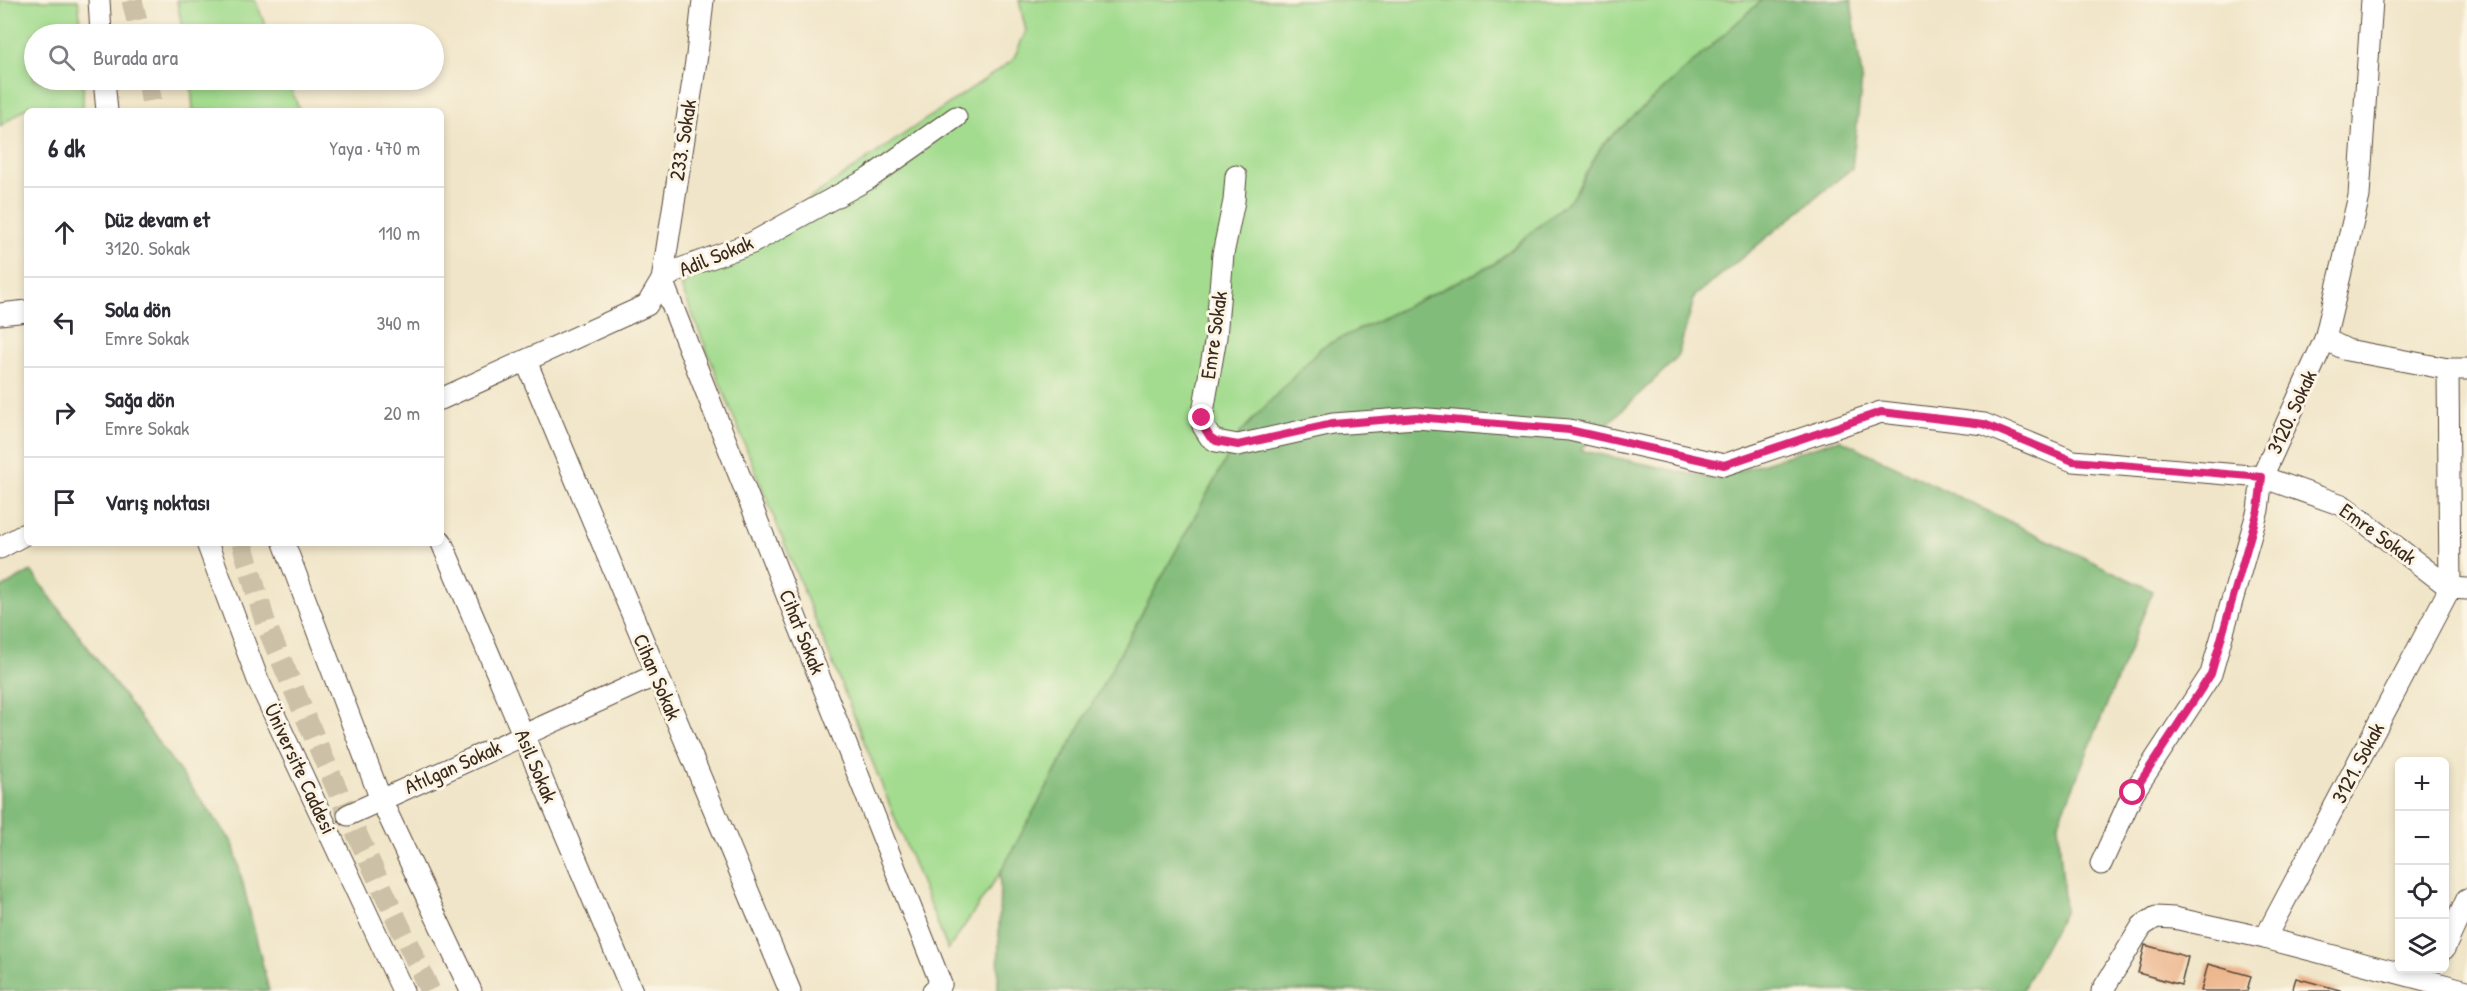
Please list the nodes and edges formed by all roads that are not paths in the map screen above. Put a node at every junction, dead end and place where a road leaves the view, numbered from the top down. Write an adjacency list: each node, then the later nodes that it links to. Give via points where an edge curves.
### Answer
1 (99, 0): 4 (street)
2 (703, 0): 9 (street, 233. Sokak)
3 (2372, 0): 12 (street, 3120. Sokak, via 2359,196)
4 (100, 24)
5 (105, 90): 6 (street)
6 (106, 108)
7 (956, 117): 9 (street, Adil Sokak, via 868,179 752,243 680,269)
8 (1236, 176): 16 (street, Emre Sokak, via 1202,418 1203,426 1216,441 1238,445 1333,424 1416,417 1569,430 1724,465 1881,412 1984,424 2073,461)
9 (662, 280): 13 (street, Adil Sokak, via 647,305); 32 (street, Cihat Sokak)
10 (24, 311): 11 (street)
11 (0, 314)
12 (2325, 339): 14 (street, via 2348,350); 16 (street, 3120. Sokak)
13 (526, 362): 15 (street, Adil Sokak); 23 (street, Cihan Sokak)
14 (2458, 369): 22 (street)
15 (444, 398)
16 (2262, 477): 22 (street, Emre Sokak, via 2342,505); 27 (street, 3120. Sokak, via 2258,510 2211,674 2133,793)
17 (24, 535): 21 (street)
18 (208, 546): 34 (street, Üniversite Caddesi, via 258,680)
19 (285, 546): 25 (street)
20 (443, 546): 24 (street, Asil Sokak)
21 (0, 548)
22 (2459, 589): 29 (street, 3121. Sokak)
23 (656, 675): 24 (street, Atılgan Sokak); 37 (street, Cihan Sokak)
24 (523, 735): 25 (street, Atılgan Sokak); 36 (street, Asil Sokak)
25 (381, 800): 26 (street, Atılgan Sokak); 35 (street)
26 (348, 815)
27 (2101, 864)
28 (2467, 899): 30 (street)
29 (2265, 938): 31 (street); 38 (street, via 2156,917 2142,926)
30 (2449, 940)
31 (2433, 975): 33 (street)
32 (937, 988)
33 (2462, 990)
34 (403, 991)
35 (471, 991)
36 (632, 991)
37 (790, 991)
38 (2102, 991)

